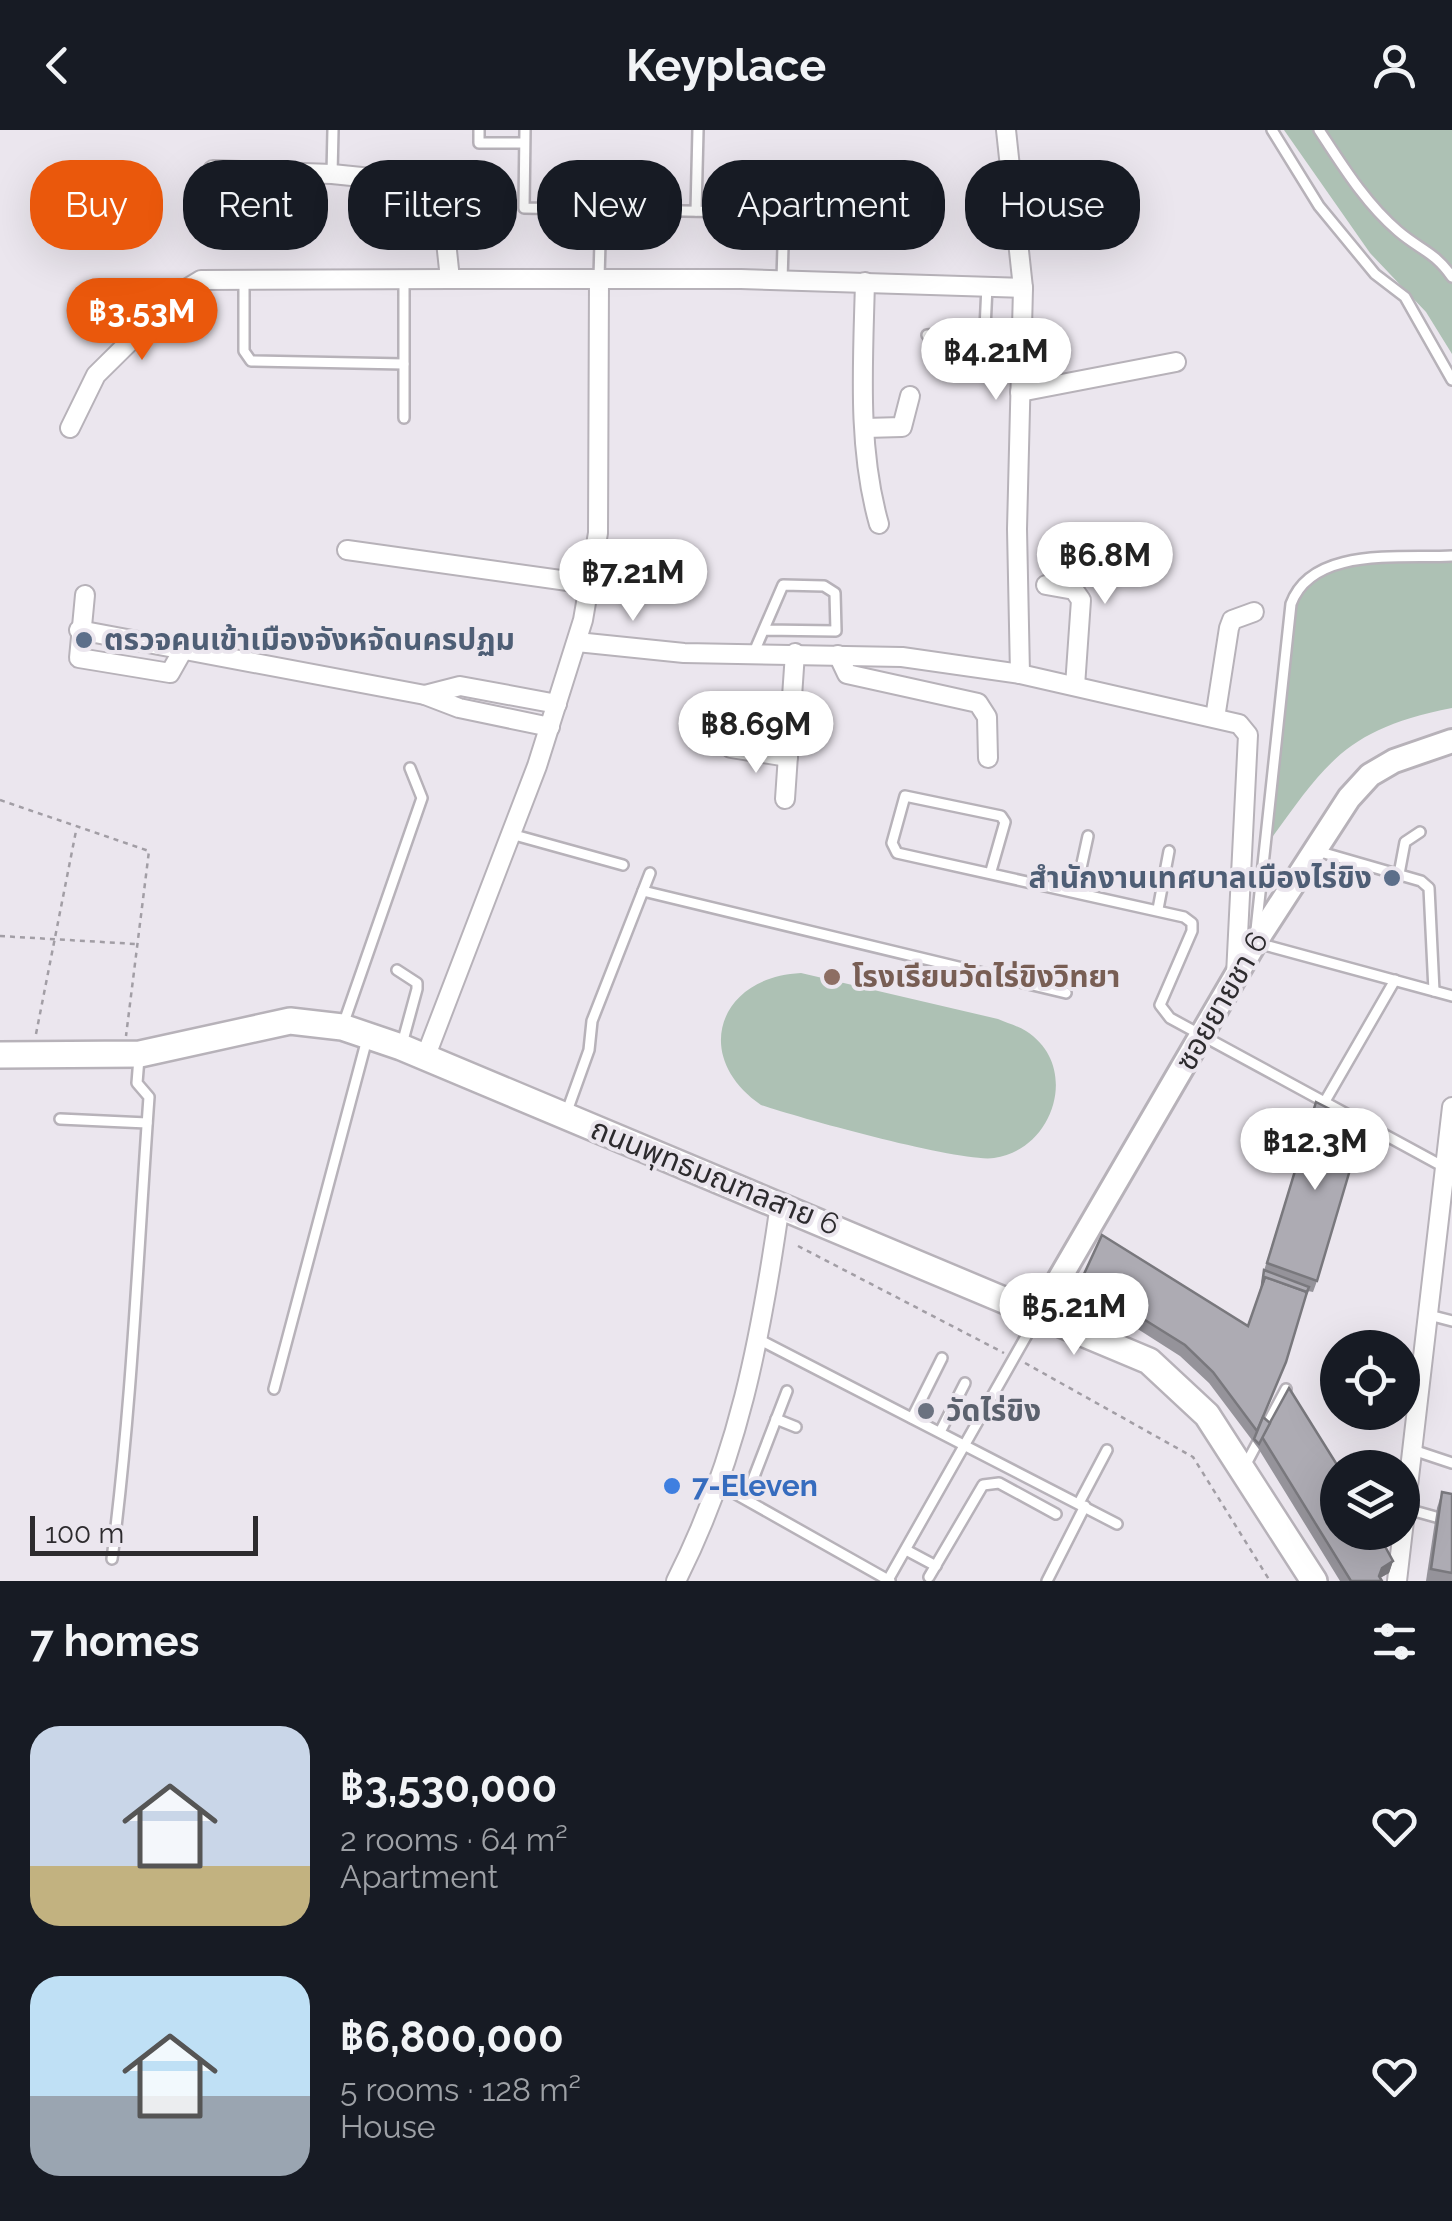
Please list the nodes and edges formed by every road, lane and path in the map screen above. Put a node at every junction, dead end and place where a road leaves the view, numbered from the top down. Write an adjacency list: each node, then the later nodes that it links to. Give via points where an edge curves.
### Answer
1 (333, 130): 10 (lane)
2 (479, 130): 8 (lane, via 479,143)
3 (524, 130): 8 (lane)
4 (698, 130): 13 (lane)
5 (1006, 130): 25 (street)
6 (1272, 130): 29 (lane, via 1319,206 1375,274 1405,297)
7 (1319, 130): 20 (lane, via 1364,195 1396,230 1436,254)
8 (524, 143): 11 (lane, via 524,208)
9 (328, 174): 10 (street)
10 (332, 174): 21 (street, via 440,186)
11 (537, 208)
12 (682, 212): 13 (lane)
13 (696, 212): 14 (lane)
14 (702, 212)
15 (600, 250): 19 (lane)
16 (783, 250): 22 (lane)
17 (404, 276): 18 (street); 21 (street); 28 (lane)
18 (244, 277): 28 (lane, via 244,351 250,361); 33 (street, via 190,285 96,375)
19 (598, 278): 21 (street); 22 (street); 38 (street, via 598,533)
20 (1452, 278)
21 (450, 279)
22 (782, 280): 23 (street)
23 (866, 282): 24 (street); 34 (street)
24 (987, 286): 25 (street); 26 (lane, via 985,328)
25 (1024, 288): 30 (street)
26 (927, 335)
27 (1176, 362): 30 (street)
28 (404, 364): 32 (lane)
29 (1452, 380)
30 (1020, 392): 49 (street)
31 (910, 396): 34 (street, via 902,428)
32 (404, 418)
33 (70, 428)
34 (865, 428): 35 (street)
35 (879, 524)
36 (347, 550): 38 (street)
37 (1452, 556): 77 (lane, via 1333,564 1297,587)
38 (589, 584): 44 (street)
39 (1046, 585): 50 (street, via 1074,590 1081,600)
40 (86, 595): 42 (street)
41 (1254, 612): 53 (street, via 1232,620 1229,628)
42 (80, 630): 45 (street); 45 (street, via 79,658 170,673)
43 (764, 630): 43 (lane, via 836,631 835,593 824,586 783,584); 46 (lane)
44 (577, 642): 46 (street); 52 (street)
45 (184, 650): 51 (street)
46 (754, 652): 47 (street)
47 (795, 654): 48 (street); 57 (street)
48 (838, 655): 49 (street); 58 (street, via 847,674 978,703 987,717)
49 (1020, 674): 50 (street)
50 (1075, 686): 53 (street)
51 (425, 695): 52 (street, via 460,686); 54 (street)
52 (556, 704): 54 (street)
53 (1215, 718): 80 (street, via 1239,724 1248,736)
54 (550, 727): 64 (street)
55 (1452, 741): 66 (street, ซอยยายชา 6, via 1416,750 1370,775)
56 (731, 748): 57 (street)
57 (788, 757): 60 (street)
58 (988, 758)
59 (410, 768): 85 (lane, via 422,798)
60 (785, 799)
61 (0, 800): 62 (path)
62 (77, 830): 76 (path); 78 (path, via 149,851)
63 (1420, 832): 71 (lane, via 1405,842)
64 (511, 834): 68 (lane); 88 (street)
65 (1088, 836): 73 (lane)
66 (1313, 850): 71 (lane); 77 (street, ซอยยายชา 6)
67 (1169, 852): 74 (lane)
68 (623, 865)
69 (991, 871): 69 (lane, via 1005,822 1001,816 905,796 893,850); 73 (lane)
70 (650, 872): 72 (lane)
71 (1399, 874): 82 (lane, via 1429,888)
72 (643, 891): 83 (lane); 94 (lane, via 592,1021 589,1050)
73 (1076, 891): 74 (lane)
74 (1158, 908): 87 (lane, via 1192,923 1160,1005)
75 (0, 936): 76 (path)
76 (54, 939): 78 (path); 91 (path)
77 (1255, 943): 80 (street, ซอยยายชา 6); 81 (lane)
78 (138, 944): 89 (path)
79 (397, 970): 88 (lane, via 417,989)
80 (1236, 980): 87 (street, ซอยยายชา 6)
81 (1395, 980): 82 (lane); 92 (lane)
82 (1434, 990): 84 (lane)
83 (1066, 993)
84 (1452, 996)
85 (342, 1027): 86 (main road, ถนนพุทธมณฑลสาย 6); 89 (main road, ถนนพุทธมณฑลสาย 6, via 269,1022)
86 (368, 1035): 88 (main road, ถนนพุทธมณฑลสาย 6); 108 (lane)
87 (1203, 1038): 92 (lane); 101 (street, ซอยยายชา 6)
88 (413, 1053): 94 (main road, ถนนพุทธมณฑลสาย 6)
89 (132, 1054): 91 (main road, ถนนพุทธมณฑลสาย 6); 96 (lane, via 137,1081 149,1097)
90 (0, 1055): 91 (main road, ถนนพุทธมณฑลสาย 6)
91 (32, 1056)
92 (1324, 1103): 97 (lane)
93 (1452, 1106): 97 (street)
94 (565, 1115): 99 (main road, ถนนพุทธมณฑลสาย 6)
95 (60, 1119): 96 (lane)
96 (147, 1123): 130 (lane, via 132,1408)
97 (1444, 1167): 98 (street)
98 (1447, 1196): 102 (street)
99 (780, 1204): 101 (main road, ถนนพุทธมณฑลสาย 6); 104 (street)
100 (798, 1246): 106 (path)
101 (1040, 1312): 106 (lane); 120 (main road, ถนนพุทธมณฑลสาย 6, via 1149,1362 1207,1415)
102 (1428, 1315): 103 (lane); 117 (street)
103 (1452, 1321)
104 (760, 1340): 111 (lane); 121 (street)
105 (942, 1358): 111 (lane)
106 (1015, 1358): 115 (lane); 136 (path, via 1193,1457)
107 (964, 1384): 114 (lane)
108 (274, 1389)
109 (1286, 1389): 120 (lane)
110 (786, 1391): 112 (lane)
111 (912, 1418): 114 (lane)
112 (776, 1419): 113 (lane); 122 (lane)
113 (796, 1427)
114 (940, 1432): 115 (lane)
115 (964, 1444): 123 (lane); 128 (lane)
116 (1107, 1450): 123 (lane)
117 (1413, 1450)
118 (1420, 1452): 119 (lane)
119 (1452, 1463)
120 (1244, 1469): 137 (main road, ถนนพุทธมณฑลสาย 6)
121 (718, 1484): 133 (street); 134 (lane)
122 (750, 1486)
123 (1082, 1504): 126 (lane); 135 (lane)
124 (1420, 1511): 127 (lane, via 1440,1515)
125 (1056, 1514): 131 (lane, via 1000,1483 983,1485)
126 (1117, 1524)
127 (1441, 1534)
128 (906, 1550): 131 (lane); 134 (lane)
129 (1401, 1550): 138 (street)
130 (112, 1559)
131 (936, 1566): 132 (lane)
132 (929, 1577)
133 (676, 1581)
134 (889, 1581)
135 (1047, 1581)
136 (1270, 1581)
137 (1314, 1581)
138 (1397, 1581)

